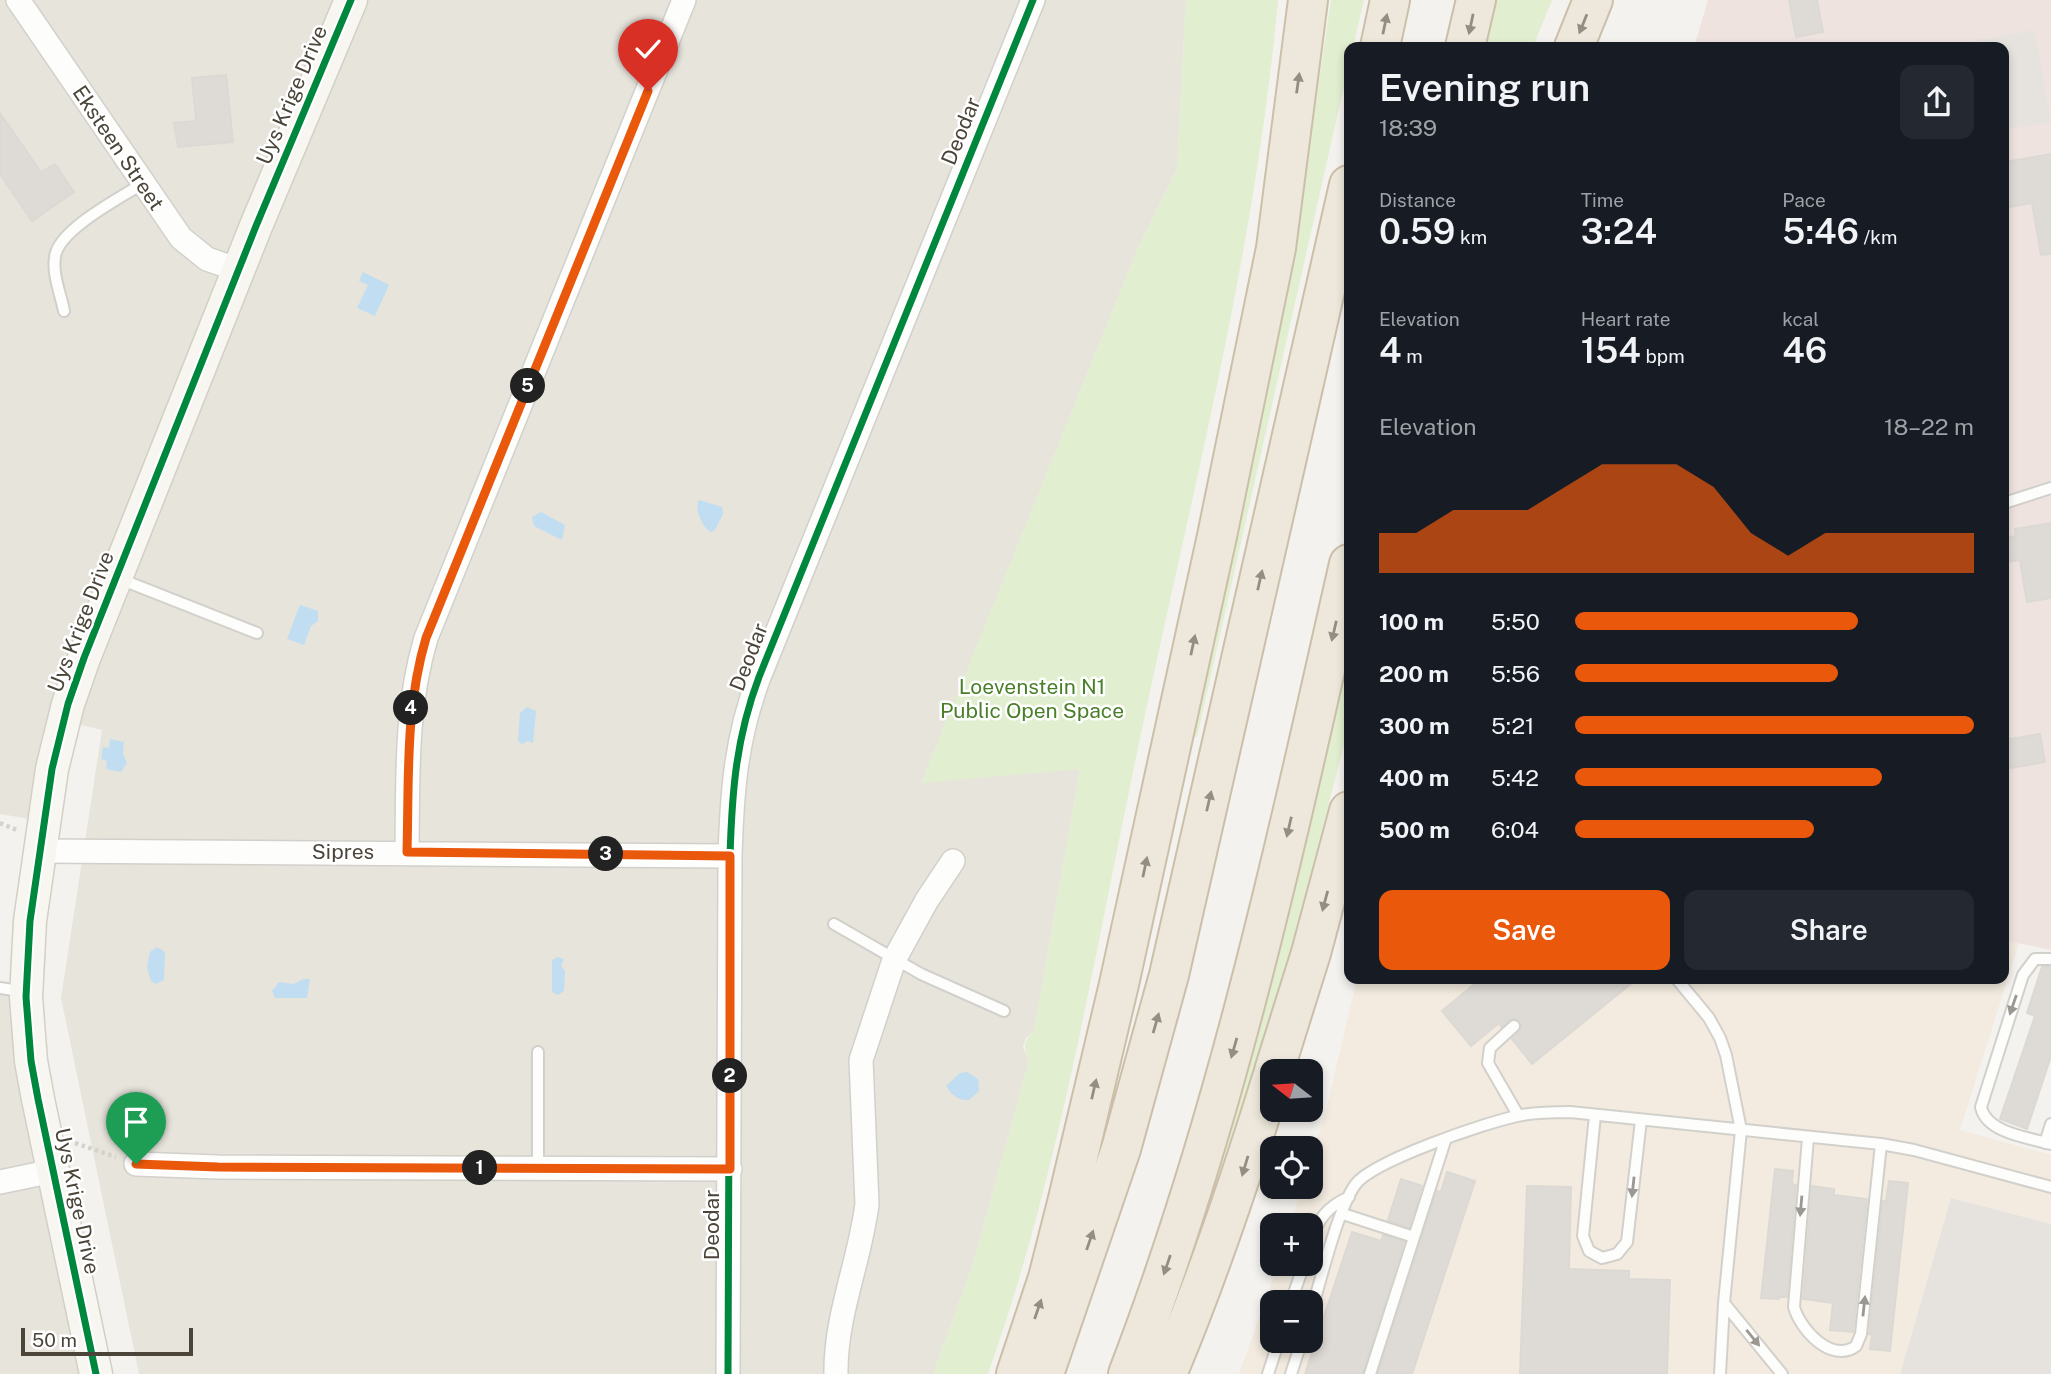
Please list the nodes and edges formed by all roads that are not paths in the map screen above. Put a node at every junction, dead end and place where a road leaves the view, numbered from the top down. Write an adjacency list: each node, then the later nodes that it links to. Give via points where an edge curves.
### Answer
1 (351, 0): 14 (street, Uys Krige Drive)
2 (684, 0): 23 (street, via 426,638 410,712)
3 (1033, 0): 24 (street, Deodar, via 751,698 735,765)
4 (1308, 0): 62 (highway, one-way to 4, via 1067,1203 1214,550 1276,248)
5 (1390, 0): 9 (highway, one-way to 5)
6 (1476, 0): 10 (highway, one-way to 10)
7 (1593, 0): 11 (highway, one-way to 11)
8 (23, 3): 12 (street, Eksteen Street)
9 (1381, 42)
10 (1466, 42)
11 (1576, 42)
12 (142, 184): 14 (street, Eksteen Street, via 188,245 207,259); 15 (lane, via 80,225 57,249 55,267)
13 (1344, 208): 63 (highway, one-way to 13, via 1121,1149 1170,975)
14 (239, 270): 18 (street, Uys Krige Drive)
15 (64, 312)
16 (2051, 488): 17 (lane)
17 (2009, 501)
18 (117, 578): 20 (lane); 22 (street, Uys Krige Drive, via 68,704 52,769)
19 (1344, 586): 64 (highway, one-way to 64, via 1251,988 1199,1172)
20 (257, 633)
21 (1344, 830): 34 (highway, one-way to 34)
22 (40, 851): 23 (street, Sipres); 30 (street, Uys Krige Drive, via 30,921)
23 (407, 852): 24 (street, Sipres)
24 (730, 856): 47 (street, Deodar)
25 (953, 861): 28 (street)
26 (834, 925): 28 (lane)
27 (2051, 959): 43 (lane, one-way to 43, via 2035,959 2023,975 1981,1107 1994,1125)
28 (894, 960): 31 (lane); 61 (street, via 861,1060 867,1203)
29 (1681, 984): 40 (lane, via 1720,1038)
30 (13, 990): 48 (street, Uys Krige Drive)
31 (1004, 1011)
32 (1514, 1026): 35 (lane, via 1490,1048 1488,1063)
33 (538, 1052): 46 (lane)
34 (1278, 1059)
35 (1518, 1115): 36 (lane); 42 (lane)
36 (1595, 1115): 38 (lane); 38 (lane, one-way to 36, via 1627,1242 1617,1254 1602,1258 1589,1251 1583,1236)
37 (1260, 1116): 65 (highway, one-way to 65, via 1191,1318)
38 (1641, 1120): 40 (lane)
39 (2051, 1124): 43 (lane)
40 (1741, 1130): 41 (lane); 56 (lane)
41 (1808, 1138): 44 (lane); 44 (lane, one-way to 44, via 1794,1307 1802,1327 1815,1339 1840,1350 1856,1346 1861,1334)
42 (1445, 1141): 51 (lane, via 1372,1170); 54 (lane)
43 (2048, 1143)
44 (1881, 1144): 50 (lane)
45 (136, 1164): 46 (street)
46 (538, 1168): 47 (street)
47 (730, 1169): 60 (street, Deodar)
48 (53, 1171): 49 (street); 59 (street, Uys Krige Drive)
49 (0, 1182)
50 (2051, 1187)
51 (1349, 1197): 52 (lane); 53 (lane)
52 (1343, 1214): 54 (lane); 55 (lane)
53 (1323, 1215)
54 (1414, 1237): 68 (lane)
55 (1318, 1290)
56 (1724, 1303): 69 (lane); 70 (lane, one-way to 70)
57 (1275, 1353): 66 (lane)
58 (1297, 1353): 67 (lane)
59 (96, 1374)
60 (728, 1374)
61 (836, 1374)
62 (1016, 1374)
63 (1044, 1374)
64 (1128, 1374)
65 (1167, 1374)
66 (1268, 1374)
67 (1291, 1374)
68 (1370, 1374)
69 (1720, 1374)
70 (1782, 1374)

